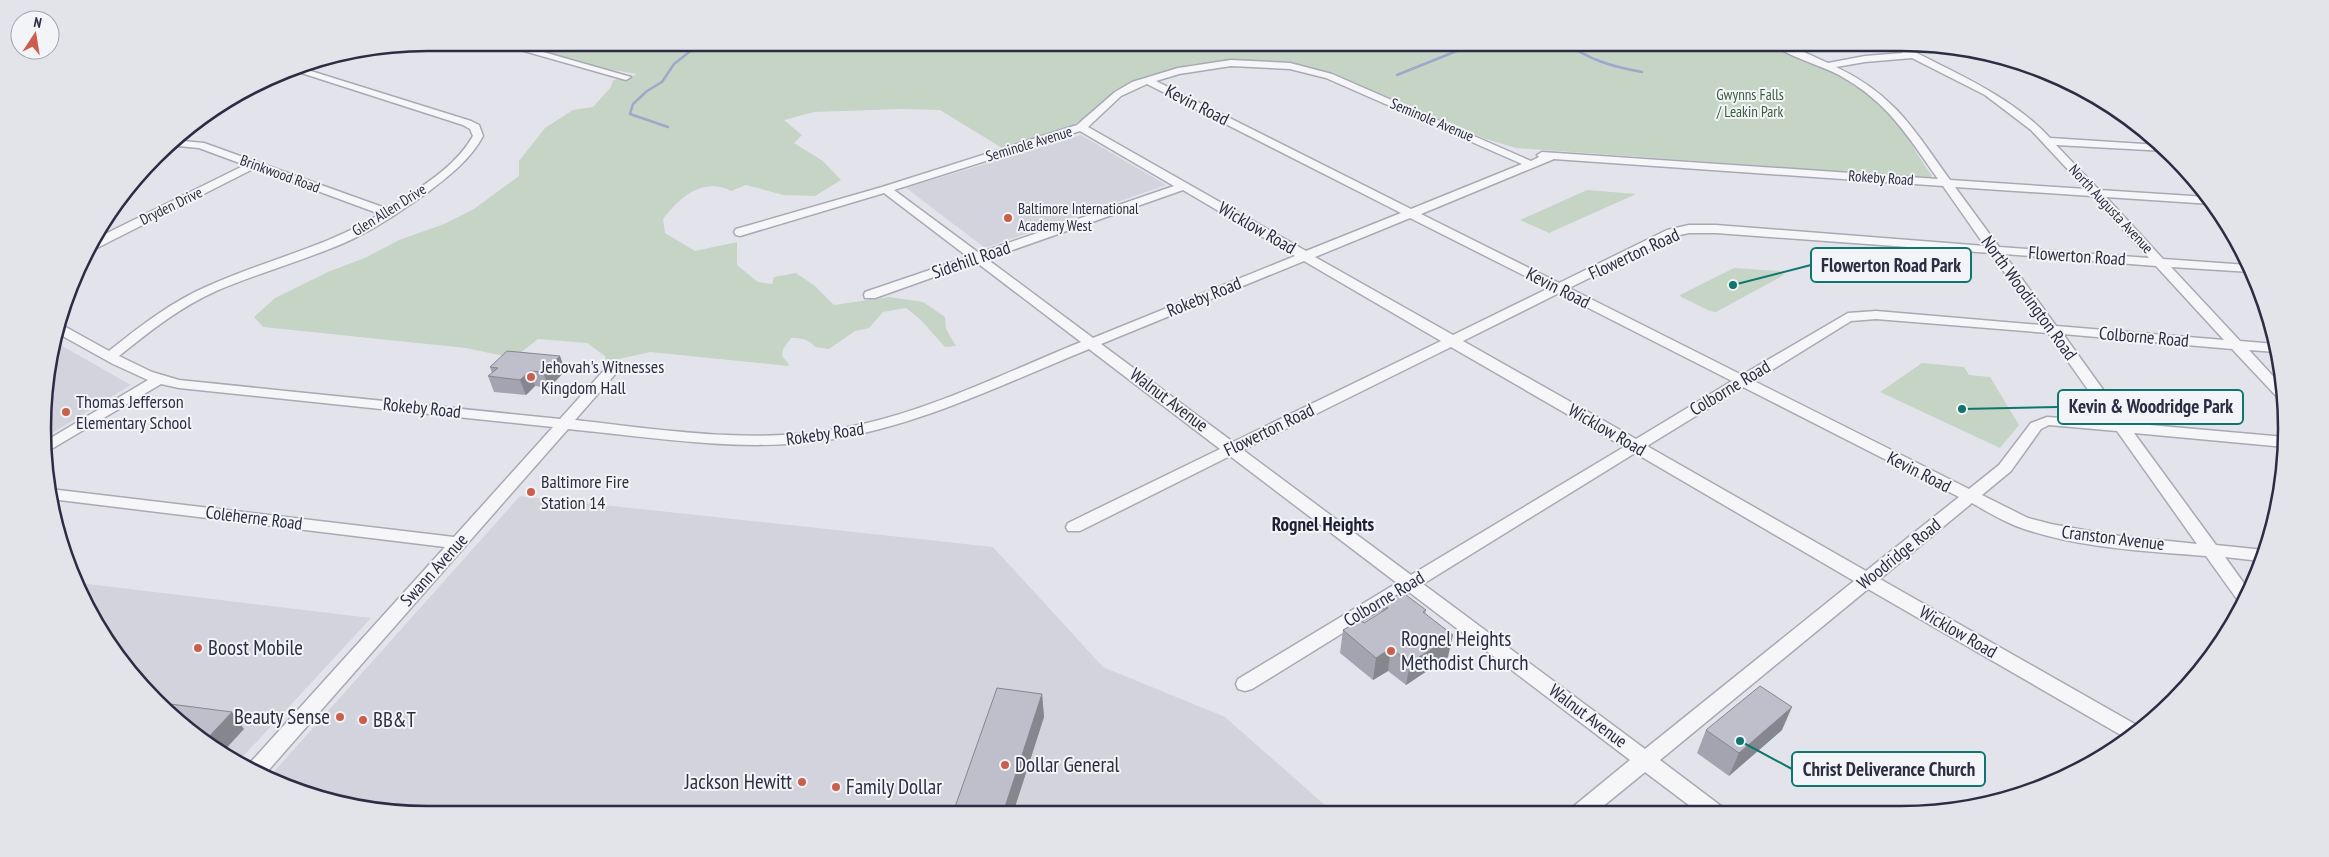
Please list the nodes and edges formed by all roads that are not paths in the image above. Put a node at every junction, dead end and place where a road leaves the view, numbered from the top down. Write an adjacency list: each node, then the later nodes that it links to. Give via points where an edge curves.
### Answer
1 (529, 51): 7 (street)
2 (1794, 51): 5 (street, North Woodington Road)
3 (1906, 51): 4 (street)
4 (1912, 55): 5 (street, via 1865,58); 10 (street, North Augusta Avenue, via 1988,93)
5 (1826, 66): 17 (street, North Woodington Road, via 1884,101)
6 (305, 72): 22 (street, Glen Allen Drive, via 475,127 478,136 475,142 448,170)
7 (626, 77)
8 (1147, 80): 9 (street, Seminole Avenue, via 1118,94); 11 (street, Seminole Avenue, via 1224,63 1290,66 1329,76); 23 (street, Kevin Road)
9 (1081, 127): 18 (street, Wicklow Road); 19 (street, Seminole Avenue)
10 (2049, 141): 13 (street); 20 (street, North Augusta Avenue)
11 (1485, 142): 14 (street, Rokeby Road, via 1515,151); 15 (street, Seminole Avenue)
12 (181, 144): 16 (street, Brinkwood Road, via 200,145)
13 (2151, 147)
14 (1552, 156): 15 (street, Rokeby Road); 17 (street, Rokeby Road)
15 (1530, 164): 23 (street, Rokeby Road)
16 (253, 165): 22 (street, Brinkwood Road); 25 (street, Dryden Drive)
17 (1946, 183): 20 (street, Rokeby Road); 26 (street, North Woodington Road)
18 (1184, 186): 27 (street, Wicklow Road); 28 (street, Sidehill Road)
19 (886, 189): 24 (street, Seminole Avenue); 28 (street, Walnut Avenue)
20 (2097, 193): 21 (street, Rokeby Road); 29 (street, North Augusta Avenue)
21 (2201, 200)
22 (389, 213): 39 (street, Glen Allen Drive, via 330,245 237,278 185,302)
23 (1411, 213): 27 (street, Rokeby Road); 31 (street, Kevin Road)
24 (740, 232)
25 (102, 241)
26 (1994, 250): 29 (street, Flowerton Road); 31 (street, Flowerton Road, via 1689,229 1672,233); 33 (street, North Woodington Road)
27 (1306, 256): 35 (street, Wicklow Road); 36 (street, Rokeby Road)
28 (978, 258): 32 (street, Sidehill Road); 36 (street, Walnut Avenue)
29 (2161, 262): 30 (street, Flowerton Road); 37 (street, North Augusta Avenue)
30 (2242, 268)
31 (1558, 288): 35 (street, Flowerton Road); 42 (street, Kevin Road)
32 (870, 295)
33 (2051, 329): 37 (street, Colborne Road); 42 (street, Colborne Road, via 1854,315); 45 (street, North Woodington Road)
34 (64, 331): 39 (street, Rokeby Road)
35 (1452, 340): 48 (street, Wicklow Road); 49 (street, Flowerton Road)
36 (1092, 343): 44 (street, Rokeby Road, via 900,420 837,435 774,442 738,441); 49 (street, Walnut Avenue)
37 (2235, 344): 38 (street, Colborne Road); 43 (street, North Augusta Avenue)
38 (2269, 347)
39 (110, 356): 41 (street, Rokeby Road, via 140,374)
40 (611, 371): 44 (street, Swann Avenue)
41 (158, 380): 44 (street, Rokeby Road); 47 (street)
42 (1741, 381): 48 (street, Colborne Road); 51 (street, Kevin Road)
43 (2276, 387)
44 (566, 423): 53 (street, Swann Avenue)
45 (2121, 426): 46 (street, Woodridge Road); 51 (street, Woodridge Road, via 2058,421 2040,423 2005,468); 54 (street, North Woodington Road)
46 (2277, 441)
47 (52, 444)
48 (1635, 446): 56 (street, Wicklow Road); 57 (street, Colborne Road)
49 (1232, 448): 52 (street, Flowerton Road); 57 (street, Walnut Avenue)
50 (57, 495): 53 (street, Coleherne Road)
51 (1969, 497): 54 (street, Cranston Avenue, via 2022,522 2054,531); 56 (street, Woodridge Road)
52 (1074, 527)
53 (459, 543): 62 (street, Swann Avenue)
54 (2210, 550): 55 (street, Cranston Avenue); 58 (street, North Woodington Road)
55 (2256, 554)
56 (1867, 580): 60 (street, Wicklow Road); 61 (street, Woodridge Road)
57 (1410, 583): 59 (street, Colborne Road); 61 (street, Walnut Avenue)
58 (2240, 592)
59 (1245, 684)
60 (2127, 730)
61 (1646, 759): 63 (street, Woodridge Road); 64 (street, Walnut Avenue)
62 (260, 766)
63 (1588, 806)
64 (1706, 806)

